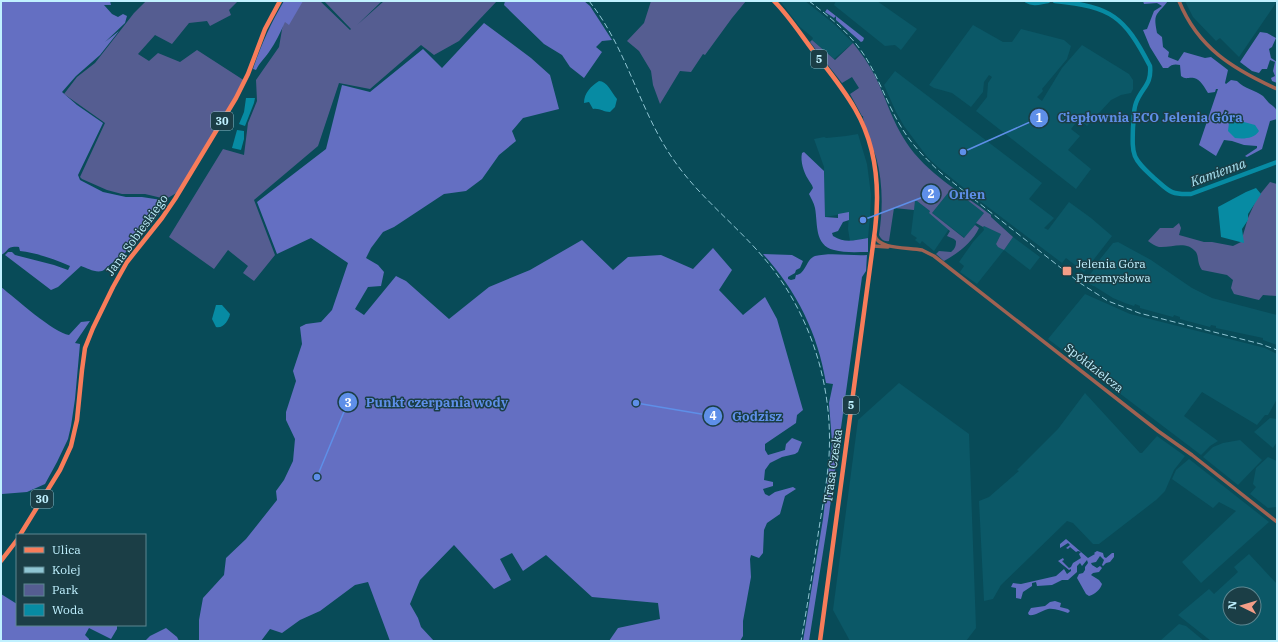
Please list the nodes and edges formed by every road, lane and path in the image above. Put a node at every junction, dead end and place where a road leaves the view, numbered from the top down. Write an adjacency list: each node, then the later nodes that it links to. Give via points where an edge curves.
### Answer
1 (280, 1): 10 (main road, Jana Sobieskiego / 30, via 262,35 244,83 229,110 171,206 127,262 113,286 85,348 77,420 71,446 60,470)
2 (774, 1): 5 (main road, 5, via 832,75 863,125 871,150 876,184)
3 (1179, 1): 4 (street, via 1191,25 1217,54 1242,73)
4 (1277, 89)
5 (874, 236): 6 (street); 7 (main road, 5)
6 (882, 244): 7 (street, Spółdzielcza); 8 (street, Spółdzielcza)
7 (873, 246): 8 (street, Spółdzielcza); 13 (main road, Trasa Czeska / 5)
8 (891, 246): 9 (street, Spółdzielcza, via 922,250 934,256)
9 (1277, 522)
10 (21, 534)
11 (16, 541): 12 (main road)
12 (1, 561)
13 (820, 641)

